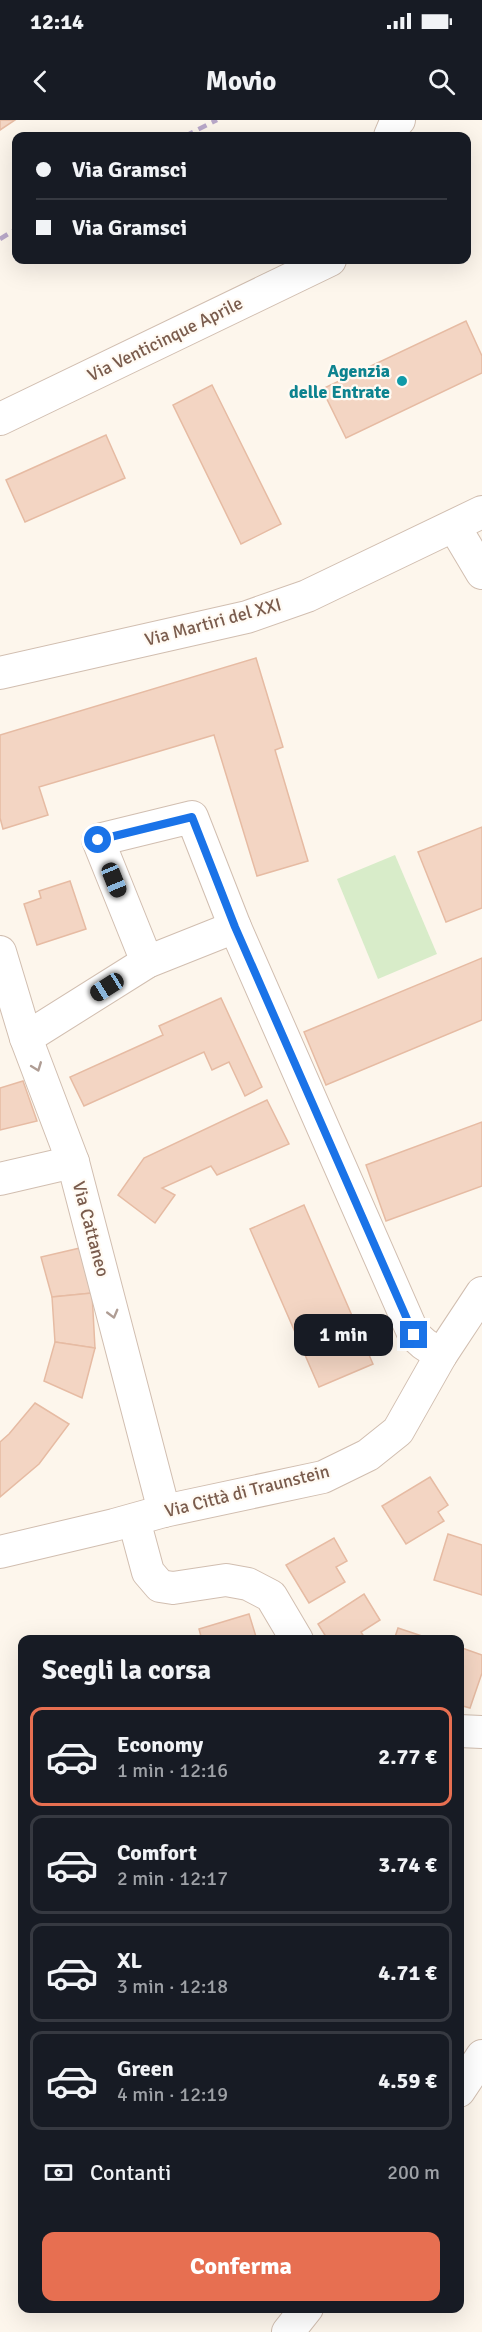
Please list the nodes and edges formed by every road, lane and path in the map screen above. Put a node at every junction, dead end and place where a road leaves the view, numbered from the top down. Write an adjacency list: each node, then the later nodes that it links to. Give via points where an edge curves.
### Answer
1 (322, 264): 2 (street, Via Venticinque Aprile)
2 (0, 419)
3 (482, 512): 4 (street, Via Martiri del XXI)
4 (454, 526): 5 (street); 6 (street, Via Martiri del XXI, via 308,596 247,617)
5 (482, 573)
6 (0, 673)
7 (235, 927): 9 (street); 9 (street, via 192,817 98,840); 14 (street, via 414,1335)
8 (0, 952): 10 (street, Via Cattaneo)
9 (147, 962): 10 (street)
10 (26, 1038): 11 (street, Via Cattaneo, one-way to 11)
11 (73, 1162): 12 (street); 15 (street, Via Cattaneo, one-way to 15)
12 (0, 1179)
13 (482, 1293): 14 (street, Via Città di Traunstein)
14 (441, 1355): 15 (street, Via Città di Traunstein, via 398,1431 368,1455 323,1476)
15 (164, 1511): 16 (street, Via Città di Traunstein)
16 (134, 1520): 17 (street, Via Città di Traunstein); 18 (street, via 148,1572 160,1586 173,1588 226,1580 248,1584 272,1596)
17 (0, 1552)
18 (294, 1635)
19 (464, 1731): 20 (street)
20 (482, 1732)
21 (482, 2056): 22 (street)
22 (464, 2083)
23 (303, 2313): 24 (street)
24 (288, 2332)

